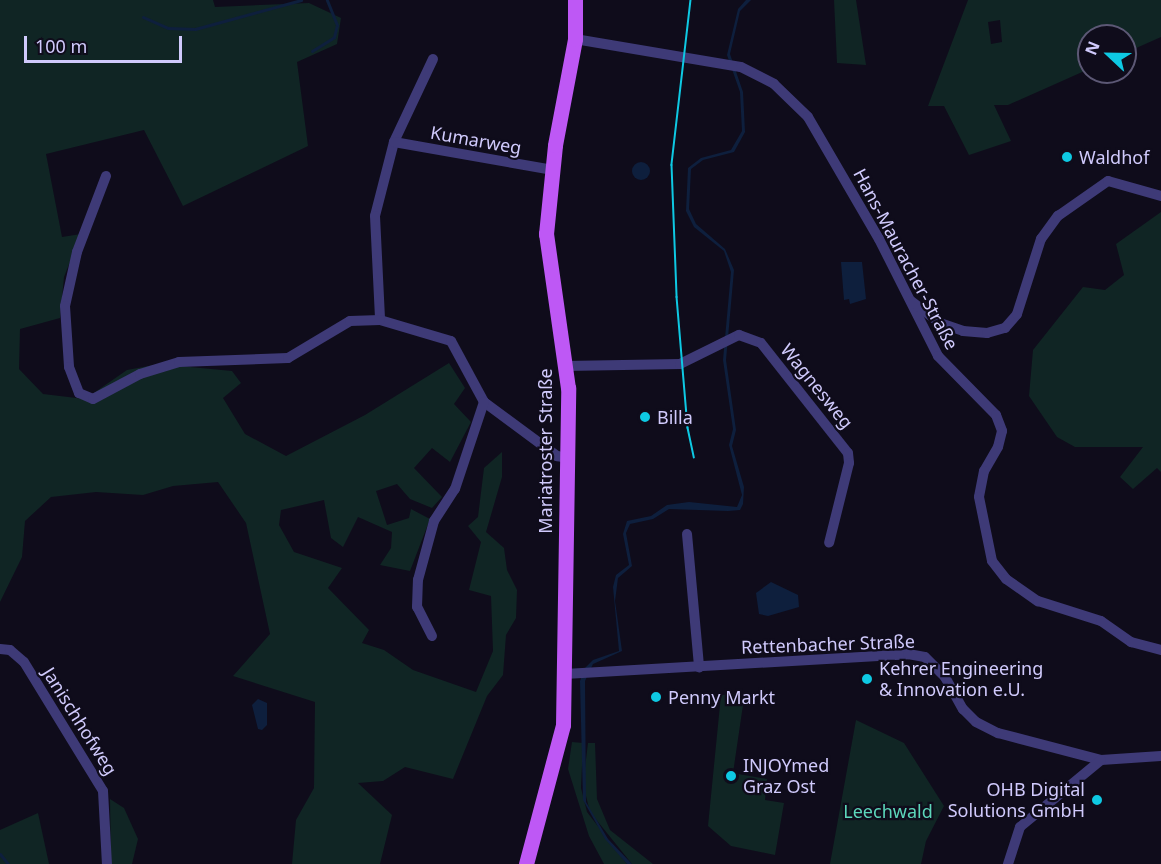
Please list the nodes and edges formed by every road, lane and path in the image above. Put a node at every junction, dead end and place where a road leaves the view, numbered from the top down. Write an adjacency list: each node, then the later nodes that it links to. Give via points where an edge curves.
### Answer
1 (575, 0): 2 (main road, Mariatroster Straße)
2 (575, 39): 5 (main road, Mariatroster Straße); 8 (street, Hans-Mauracher-Straße, via 725,64 774,84 808,117)
3 (433, 59): 4 (street)
4 (394, 142): 5 (street, Kumarweg); 9 (street, via 375,216)
5 (552, 170): 10 (main road, Mariatroster Straße, via 547,255)
6 (106, 176): 9 (street, via 67,289 65,339 69,367 79,393 93,399 140,374 179,363 288,358 350,321)
7 (1161, 196): 8 (street, via 1108,182 1058,216 1030,262 1017,314 1005,328 987,333 963,331 940,323)
8 (909, 298): 17 (street, Hans-Mauracher-Straße, via 938,356 996,415 1002,431 999,447 984,471 979,497 992,561 1006,579 1038,601 1101,621 1131,642)
9 (380, 320): 11 (street, via 451,341)
10 (566, 366): 12 (main road, Mariatroster Straße); 14 (street, Wagnesweg, via 680,364 737,336 761,343 848,453 849,463)
11 (484, 402): 12 (street, via 557,456); 15 (street, via 455,489 434,521 418,580 417,608)
12 (567, 458): 19 (main road, Mariatroster Straße)
13 (687, 534): 18 (street)
14 (829, 543)
15 (432, 636)
16 (0, 649): 22 (street, Janischhofweg, via 10,650 24,662 103,791)
17 (1161, 650)
18 (699, 667): 19 (street, Rettenbacher Straße); 21 (street, Rettenbacher Straße, via 908,654 925,657 945,677 963,709 976,722 998,733)
19 (572, 674): 23 (main road, Mariatroster Straße, via 560,746)
20 (1161, 756): 21 (street, Rettenbacher Straße)
21 (1101, 760): 24 (street, via 1020,827)
22 (107, 864)
23 (526, 864)
24 (1008, 864)

